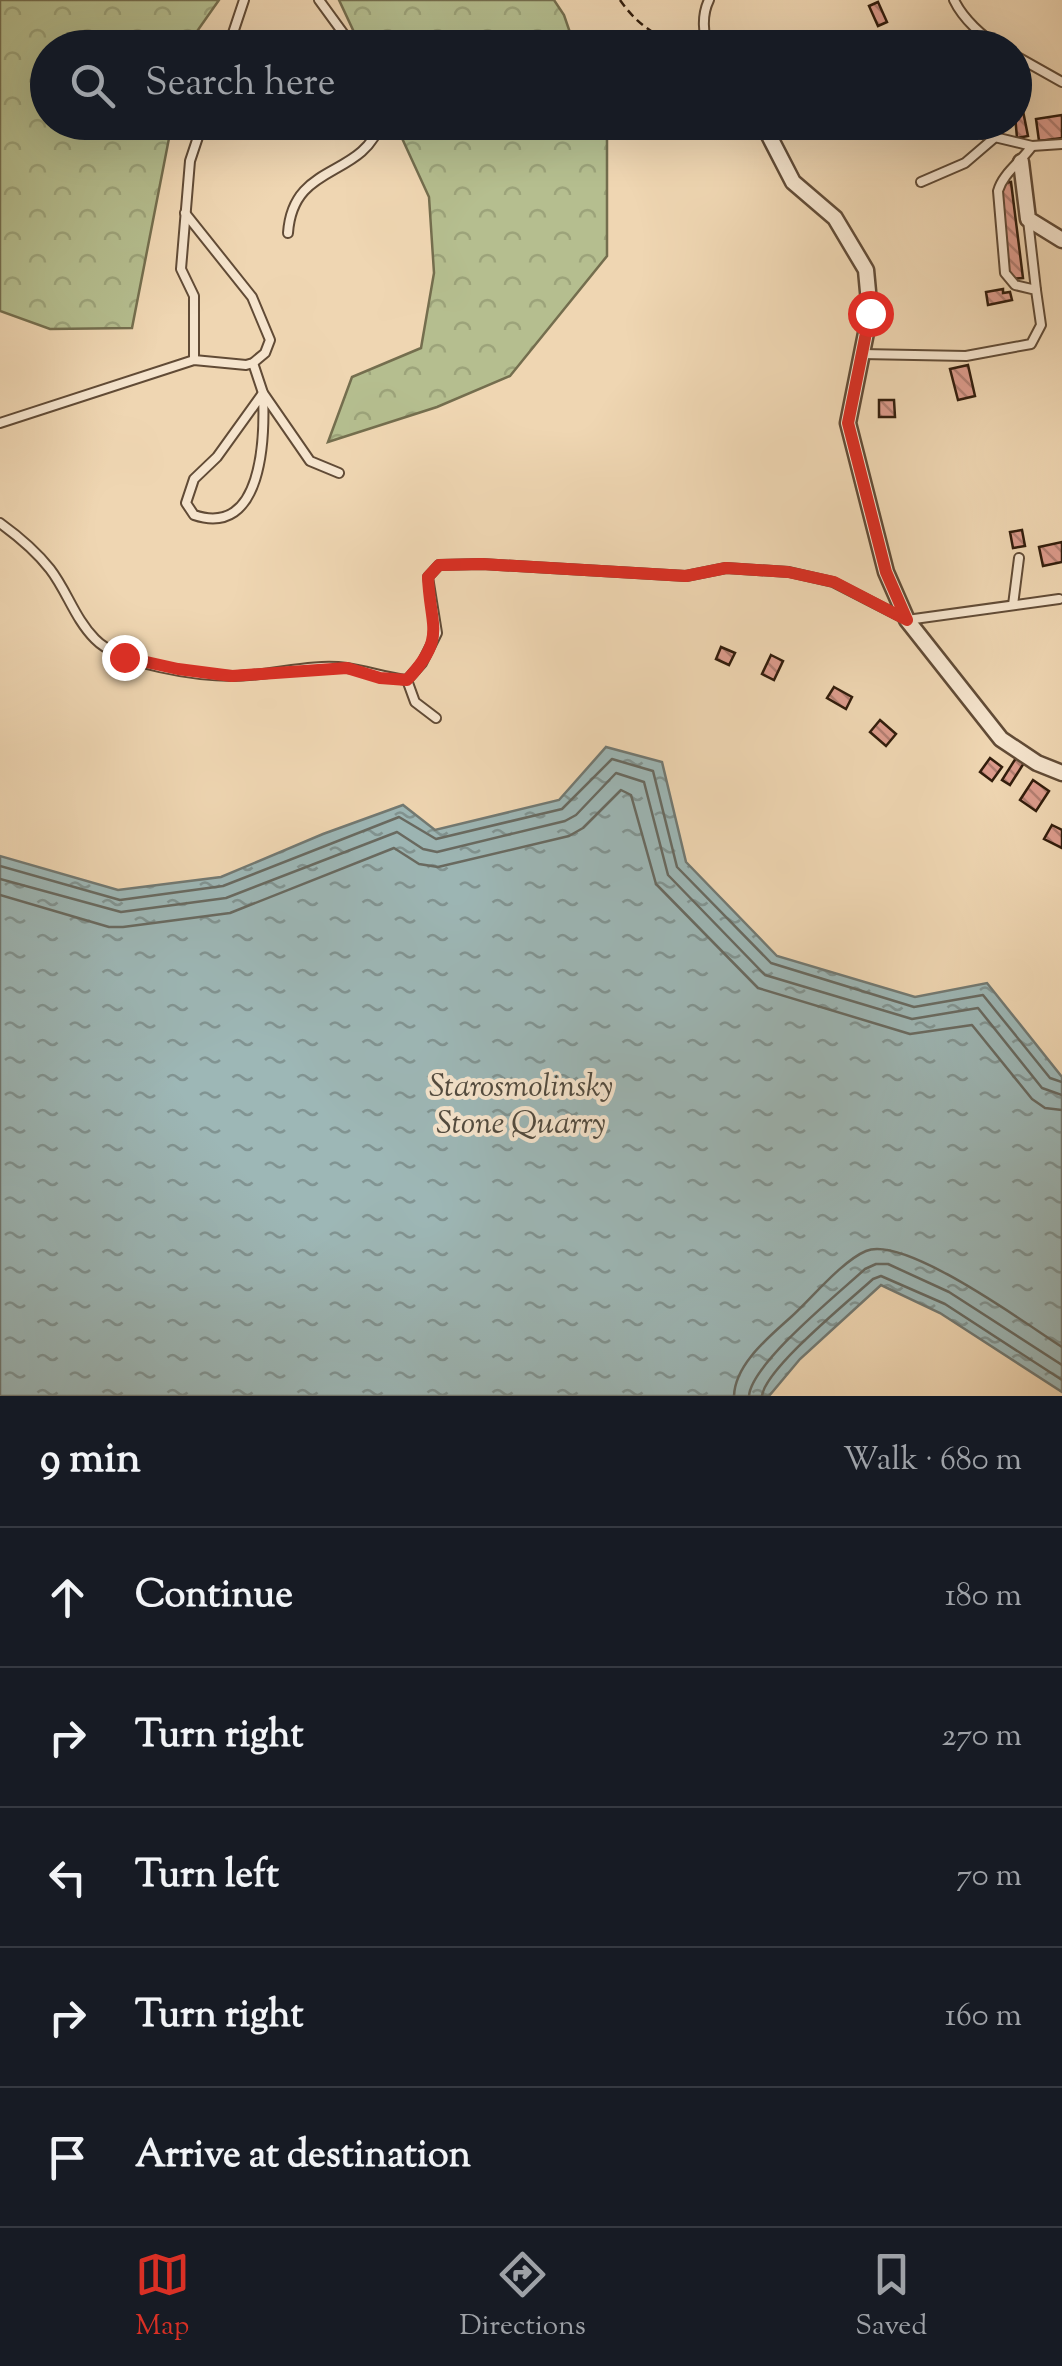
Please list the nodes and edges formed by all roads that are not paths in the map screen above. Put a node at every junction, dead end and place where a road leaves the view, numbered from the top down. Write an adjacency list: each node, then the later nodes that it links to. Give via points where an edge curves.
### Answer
1 (244, 0): 5 (lane)
2 (319, 0): 6 (lane)
3 (708, 0): 7 (lane)
4 (954, 0): 8 (lane)
5 (234, 30)
6 (341, 30)
7 (705, 30)
8 (979, 30)
9 (1032, 65): 10 (lane)
10 (1062, 82)
11 (197, 140): 20 (lane)
12 (372, 140): 22 (lane, via 308,184 289,217)
13 (771, 140): 25 (street, via 792,182 834,218 866,270 870,313)
14 (992, 140): 19 (lane, via 966,163)
15 (999, 140): 17 (lane)
16 (1062, 144): 17 (lane)
17 (1032, 146): 18 (lane)
18 (1022, 162): 21 (street); 24 (lane, via 1001,179 998,191 1005,273 1015,285)
19 (921, 182)
20 (185, 213): 26 (lane, via 181,269 194,296); 27 (lane, via 252,297 266,325 269,347)
21 (1028, 219): 23 (street); 24 (lane)
22 (288, 233)
23 (1062, 240)
24 (1036, 290): 25 (lane, via 1040,325 1031,344 966,356)
25 (862, 354): 35 (street, via 848,423 886,572)
26 (194, 360): 27 (lane); 29 (lane)
27 (253, 363): 28 (lane)
28 (263, 393): 28 (lane, via 249,500 231,515 194,515 186,502 194,479); 30 (lane, via 310,461)
29 (0, 423)
30 (340, 472)
31 (0, 523): 36 (lane, via 52,570 96,640 124,657 232,676 347,668)
32 (1020, 558): 34 (lane)
33 (1058, 599): 34 (lane)
34 (1012, 606): 35 (lane)
35 (907, 620): 36 (lane, via 834,582 788,572 726,568 686,576 439,565 428,577 436,633); 38 (street, via 1001,739)
36 (407, 680): 37 (lane, via 415,702)
37 (436, 718)
38 (1062, 773)

